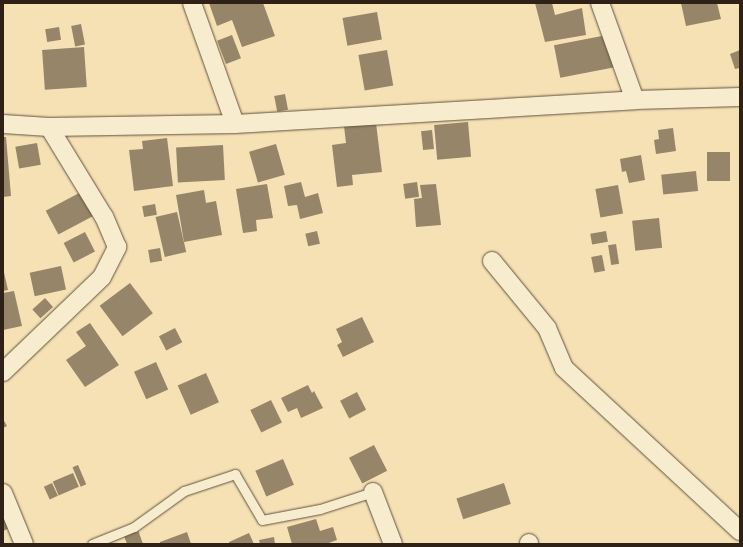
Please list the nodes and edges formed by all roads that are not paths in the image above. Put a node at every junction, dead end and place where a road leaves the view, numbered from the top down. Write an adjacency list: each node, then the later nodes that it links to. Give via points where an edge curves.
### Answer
1 (192, 3): 6 (street)
2 (600, 3): 4 (street)
3 (740, 97): 4 (street)
4 (635, 100): 6 (street)
5 (3, 124): 7 (street)
6 (235, 124): 7 (street)
7 (49, 127): 9 (street, via 104,217 117,247 102,277)
8 (492, 261): 12 (street, via 547,328 564,368)
9 (3, 372)
10 (373, 492): 14 (lane, via 320,509 262,520 235,474 184,491 134,526); 15 (street)
11 (3, 493): 13 (street)
12 (740, 531)
13 (24, 544)
14 (92, 544)
15 (393, 544)

